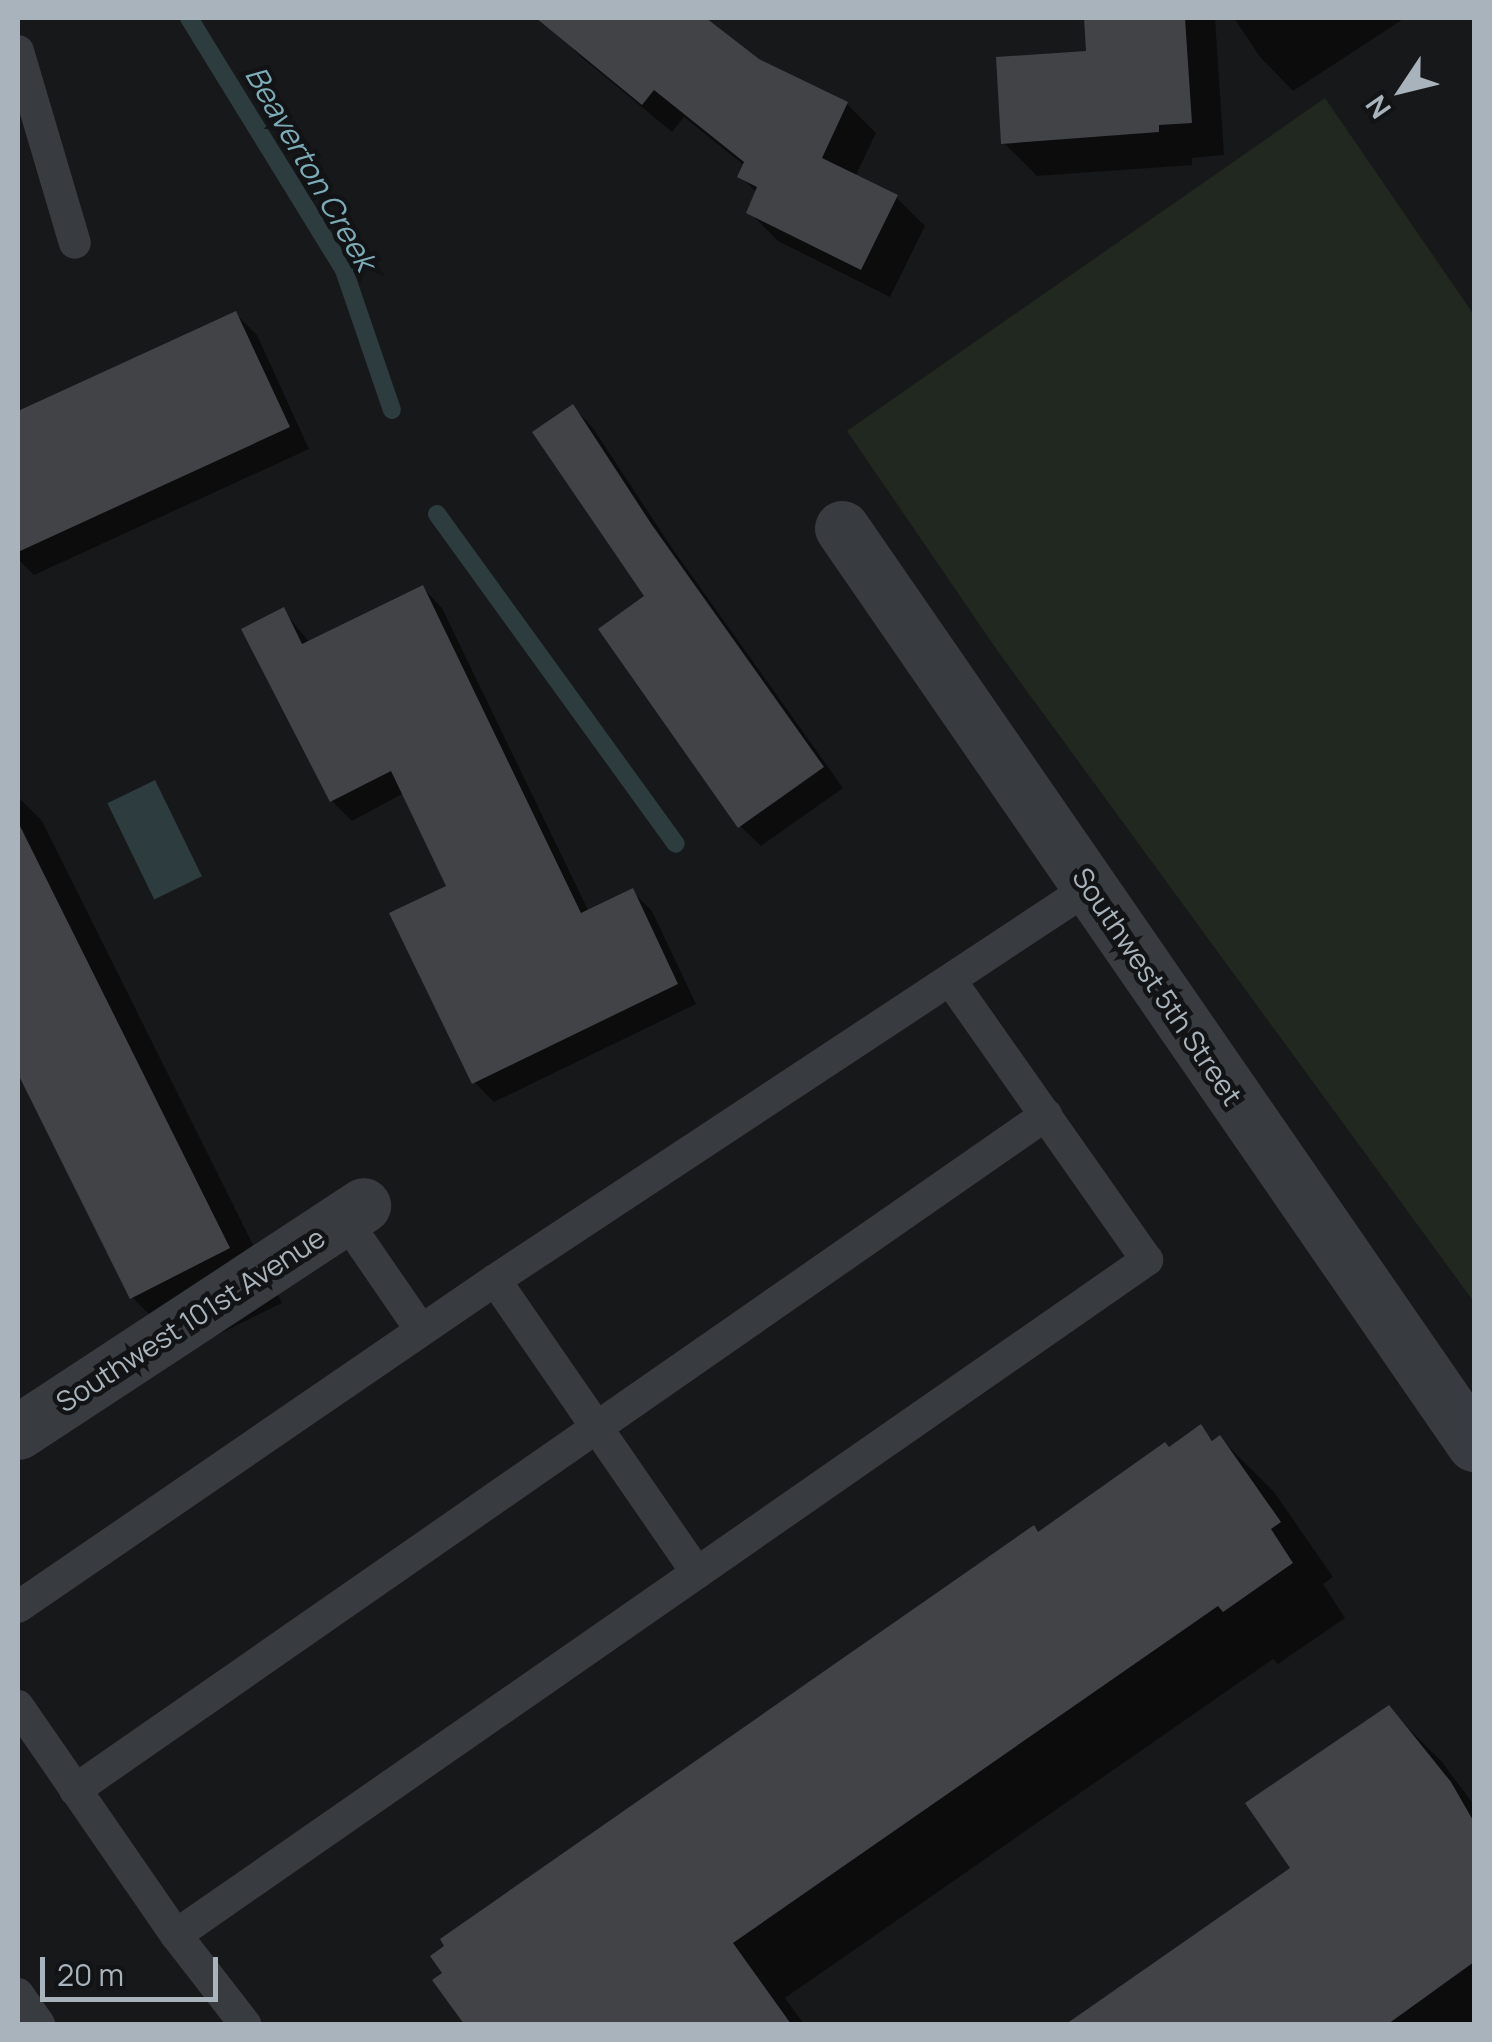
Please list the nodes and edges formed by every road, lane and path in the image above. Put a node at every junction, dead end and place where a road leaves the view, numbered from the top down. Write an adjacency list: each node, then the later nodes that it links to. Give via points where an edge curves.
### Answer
1 (18, 51): 2 (lane)
2 (75, 243)
3 (842, 528): 4 (street, Southwest 5th Street)
4 (1090, 887): 5 (lane); 12 (street, Southwest 5th Street)
5 (950, 980): 6 (lane); 8 (lane)
6 (1046, 1116): 10 (lane); 13 (lane, via 1147,1260)
7 (354, 1212): 9 (lane); 11 (street, Southwest 101st Avenue)
8 (495, 1280): 9 (lane); 10 (lane)
9 (421, 1330): 14 (lane)
10 (597, 1427): 13 (lane); 16 (lane)
11 (18, 1432)
12 (1474, 1444)
13 (697, 1574): 17 (lane)
14 (18, 1607)
15 (18, 1706): 16 (lane)
16 (75, 1790): 17 (lane)
17 (176, 1936): 20 (lane)
18 (18, 1994): 19 (lane)
19 (38, 2024)
20 (245, 2024)

